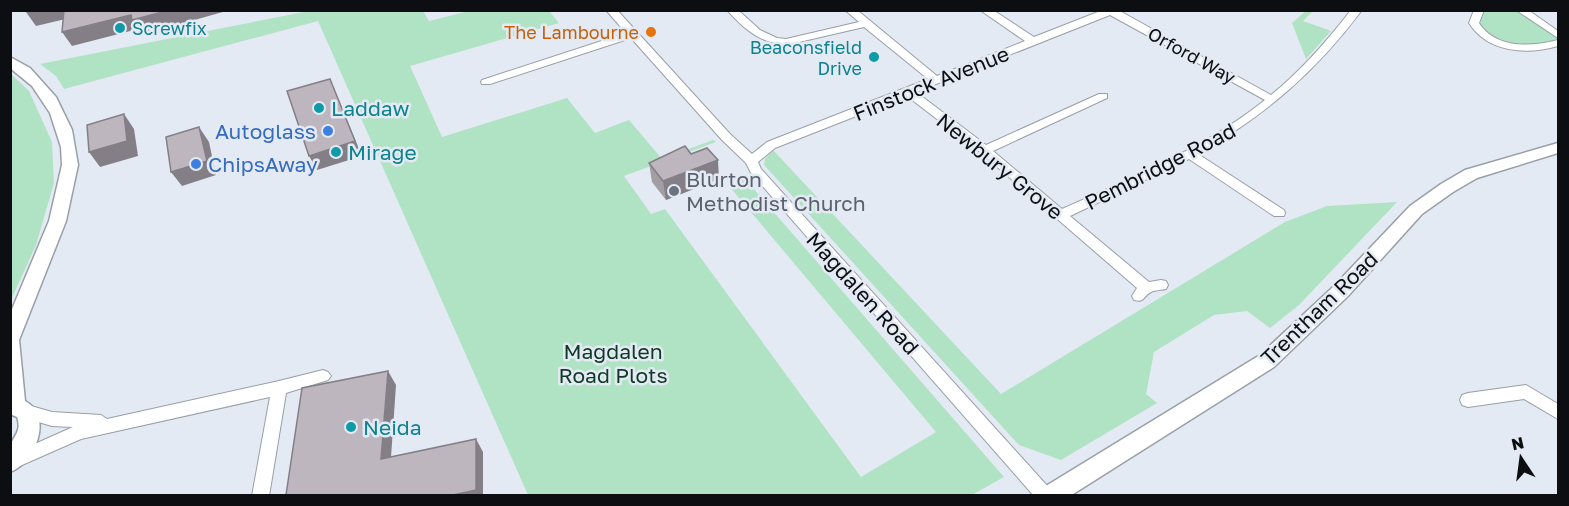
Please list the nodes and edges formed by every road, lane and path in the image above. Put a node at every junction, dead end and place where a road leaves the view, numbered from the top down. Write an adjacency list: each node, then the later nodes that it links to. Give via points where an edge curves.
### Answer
1 (611, 10): 10 (street, Magdalen Road)
2 (732, 10): 9 (street, via 760,37 776,42)
3 (850, 10): 9 (street)
4 (985, 10): 12 (street)
5 (1357, 10): 19 (street, Pembridge Road, via 1312,67)
6 (1521, 10): 11 (street)
7 (1112, 11): 12 (street, Finstock Avenue); 19 (street, Orford Way)
8 (1475, 11): 13 (street, via 1474,23 1483,36 1504,45 1543,47)
9 (863, 24): 16 (street)
10 (634, 34): 15 (street); 23 (street, Magdalen Road)
11 (1558, 35)
12 (1034, 42): 16 (street, Finstock Avenue)
13 (1558, 43)
14 (10, 61): 27 (main road, via 43,87 66,133 69,154 68,182 49,242)
15 (486, 81)
16 (937, 81): 17 (street, Finstock Avenue)
17 (909, 92): 21 (street, Newbury Grove); 23 (street, Finstock Avenue, via 771,146)
18 (1117, 99): 21 (street, via 1102,92)
19 (1273, 100): 22 (street, Pembridge Road, via 1251,119)
20 (1558, 147): 36 (main road, Trentham Road, via 1471,174 1447,188 1416,210 1341,291 1267,361)
21 (985, 150): 25 (street, Newbury Grove)
22 (1191, 155): 24 (street, via 1277,216); 25 (street, Pembridge Road)
23 (752, 161): 36 (street, Magdalen Road, via 757,173)
24 (1293, 211)
25 (1061, 215): 26 (street, Newbury Grove, via 1142,292)
26 (1161, 285)
27 (10, 340): 31 (main road)
28 (323, 376): 29 (street)
29 (279, 388): 33 (street); 35 (street)
30 (1468, 400): 32 (street, via 1526,392)
31 (17, 407): 33 (street, via 52,419); 34 (main road, via 29,420 29,431)
32 (1558, 412)
33 (118, 422): 34 (street, via 79,432)
34 (10, 463)
35 (260, 495)
36 (1047, 495)

